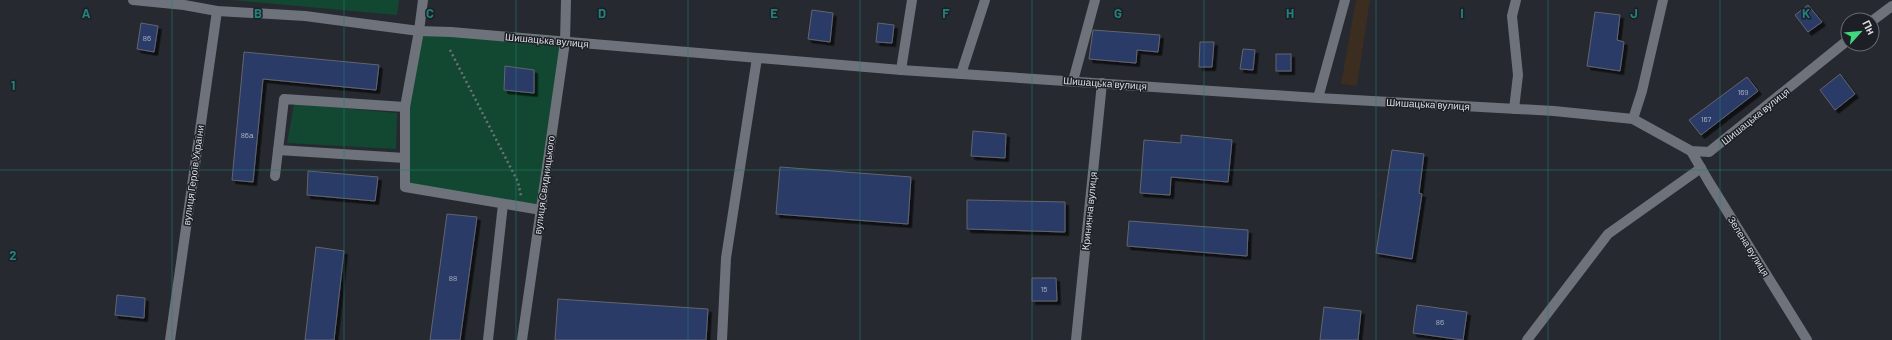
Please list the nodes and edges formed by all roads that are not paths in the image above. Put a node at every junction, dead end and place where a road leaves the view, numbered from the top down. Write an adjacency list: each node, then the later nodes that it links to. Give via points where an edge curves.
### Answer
1 (133, 0): 10 (street, Шишацька вулиця)
2 (423, 0): 14 (street)
3 (566, 0): 15 (street, вулиця Свидницького)
4 (912, 0): 18 (street)
5 (985, 0): 19 (street)
6 (1095, 0): 20 (street)
7 (1345, 0): 22 (street)
8 (1516, 0): 24 (street, via 1512,16 1518,75)
9 (1664, 0): 25 (street)
10 (184, 3): 12 (street, Шишацька вулиця)
11 (1892, 6): 13 (street)
12 (217, 11): 14 (street, Шишацька вулиця, via 305,16); 33 (street, вулиця Героїв України)
13 (1880, 15)
14 (419, 31): 15 (street, Шишацька вулиця); 23 (street)
15 (564, 42): 17 (street, Шишацька вулиця); 32 (street, вулиця Свидницького)
16 (1840, 46): 27 (street, Шишацька вулиця, via 1709,152)
17 (757, 58): 18 (street, Шишацька вулиця); 36 (street, via 726,258)
18 (901, 70): 19 (street, Шишацька вулиця)
19 (962, 74): 20 (street, Шишацька вулиця)
20 (1073, 81): 21 (street, Шишацька вулиця)
21 (1102, 83): 22 (street, Шишацька вулиця); 37 (street, Кринична вулиця)
22 (1318, 98): 24 (street, Шишацька вулиця)
23 (405, 108): 26 (street, via 284,99); 28 (street)
24 (1514, 109): 25 (street, Шишацька вулиця)
25 (1633, 119): 27 (street, Шишацька вулиця)
26 (278, 150): 28 (street); 30 (street)
27 (1691, 151): 29 (street, Зелена вулиця)
28 (405, 158): 31 (street, via 405,187)
29 (1701, 168): 38 (street, via 1608,234); 39 (street, Зелена вулиця)
30 (275, 176)
31 (503, 204): 32 (street); 34 (street)
32 (541, 210): 35 (street, вулиця Свидницького)
33 (170, 340)
34 (488, 340)
35 (522, 340)
36 (722, 340)
37 (1076, 340)
38 (1527, 340)
39 (1807, 340)

